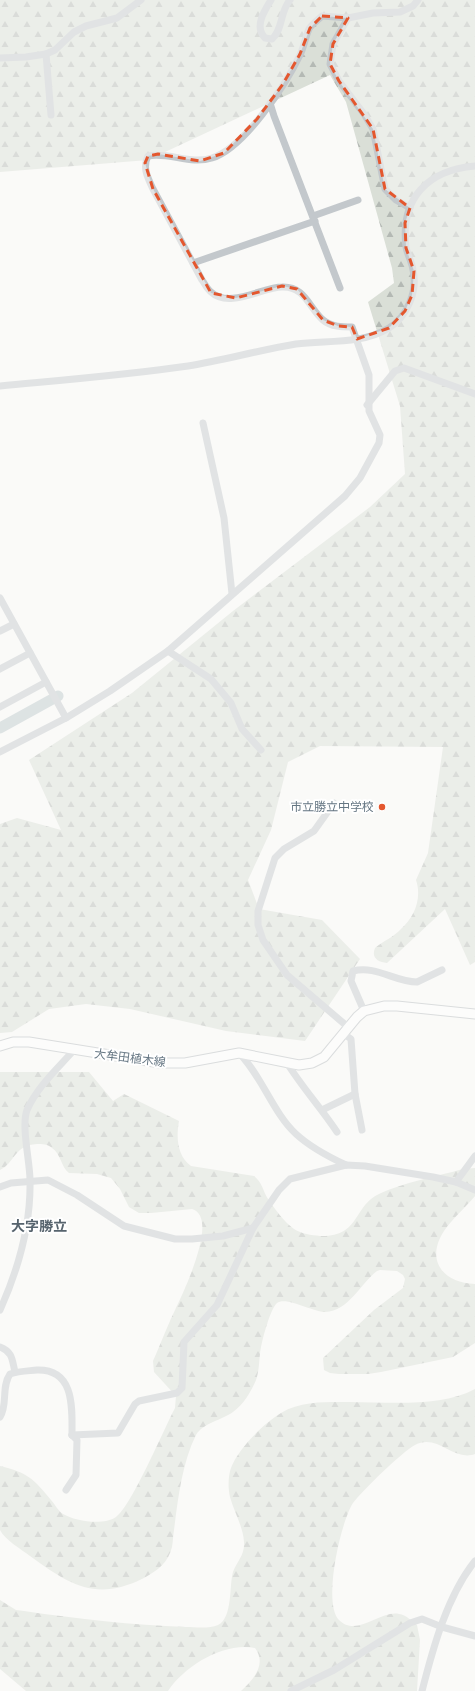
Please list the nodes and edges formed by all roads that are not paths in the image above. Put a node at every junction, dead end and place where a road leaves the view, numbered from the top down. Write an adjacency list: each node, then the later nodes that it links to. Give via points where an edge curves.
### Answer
1 (141, 0): 6 (street, via 117,18 74,32 55,50)
2 (271, 0): 3 (street, via 260,27 265,38 272,39 278,34 281,16)
3 (290, 0)
4 (418, 0): 5 (street, via 413,6 400,12 373,13)
5 (348, 18): 8 (street, via 322,16 310,28 300,54); 12 (street, via 333,44 330,64 338,81 373,129 385,189 396,200)
6 (46, 54): 7 (street); 9 (street)
7 (0, 58)
8 (270, 103): 13 (street); 14 (street, via 224,153 200,161 158,154 148,156 144,163 153,189)
9 (51, 115)
10 (475, 166): 12 (street, via 449,170 438,175 421,189)
11 (358, 200): 13 (street)
12 (410, 208): 16 (street, via 405,223 406,248 414,271 412,295 405,311 389,328)
13 (314, 219): 14 (street); 15 (street)
14 (193, 263): 16 (street, via 212,293 222,297 246,296 282,286 297,289 323,320 338,326 352,327)
15 (340, 288)
16 (357, 339): 17 (street, via 297,344 176,368); 19 (street, via 370,375)
17 (0, 386)
18 (475, 394): 19 (street, via 404,368 395,371)
19 (367, 405): 21 (street, via 380,435 379,443 358,479 345,496)
20 (203, 423): 21 (street, via 224,518)
21 (232, 594): 25 (street)
22 (0, 598): 23 (street)
23 (14, 624): 24 (street); 26 (street)
24 (0, 631)
25 (168, 651): 30 (street); 31 (street, via 211,679 231,703 242,729)
26 (30, 653): 27 (street); 28 (street)
27 (0, 669)
28 (46, 682): 29 (street); 30 (street)
29 (0, 706)
30 (66, 718): 32 (street)
31 (261, 750)
32 (0, 752)
33 (334, 803): 37 (street, via 314,831 284,849 275,858 258,911 258,925 263,940 287,975)
34 (442, 970): 35 (street, via 417,982 376,970 354,971 351,981)
35 (364, 1011): 36 (main road, via 384,1006 398,1006); 37 (main road, 大牟田植木線)
36 (475, 1014)
37 (346, 1030): 41 (main road, 大牟田植木線, via 324,1057 312,1063); 42 (street, via 351,1039)
38 (0, 1046): 39 (main road, 大牟田植木線, via 13,1042 29,1042)
39 (74, 1050): 40 (main road, 大牟田植木線, via 160,1063 185,1063); 48 (street, via 35,1096 27,1111)
40 (239, 1053): 41 (main road, 大牟田植木線); 47 (street, via 251,1065 284,1120 296,1134 323,1154)
41 (287, 1063): 43 (street, via 300,1084)
42 (355, 1094): 43 (street); 44 (street)
43 (322, 1110): 45 (street)
44 (362, 1130)
45 (337, 1132)
46 (475, 1156): 49 (street)
47 (346, 1165): 49 (street); 52 (street, via 290,1179 279,1190)
48 (30, 1181): 50 (street); 52 (street, via 48,1180 78,1195 124,1226 166,1237 192,1239 222,1236); 53 (street, via 24,1241)
49 (456, 1182): 51 (street)
50 (0, 1187)
51 (475, 1190)
52 (253, 1228): 57 (street, via 217,1305 184,1342 182,1388 178,1393 139,1401 118,1433)
53 (0, 1310)
54 (0, 1347): 55 (street, via 11,1354)
55 (15, 1372): 56 (street, via 5,1381 4,1406); 57 (street, via 47,1370 60,1376 67,1388 72,1407)
56 (0, 1417)
57 (72, 1435): 58 (street, via 78,1440 76,1475)
58 (66, 1490)
59 (475, 1561): 60 (street, via 453,1596)
60 (442, 1627): 61 (street); 62 (street, via 422,1619 410,1623 334,1670); 63 (street)
61 (475, 1636)
62 (291, 1691)
63 (422, 1691)

